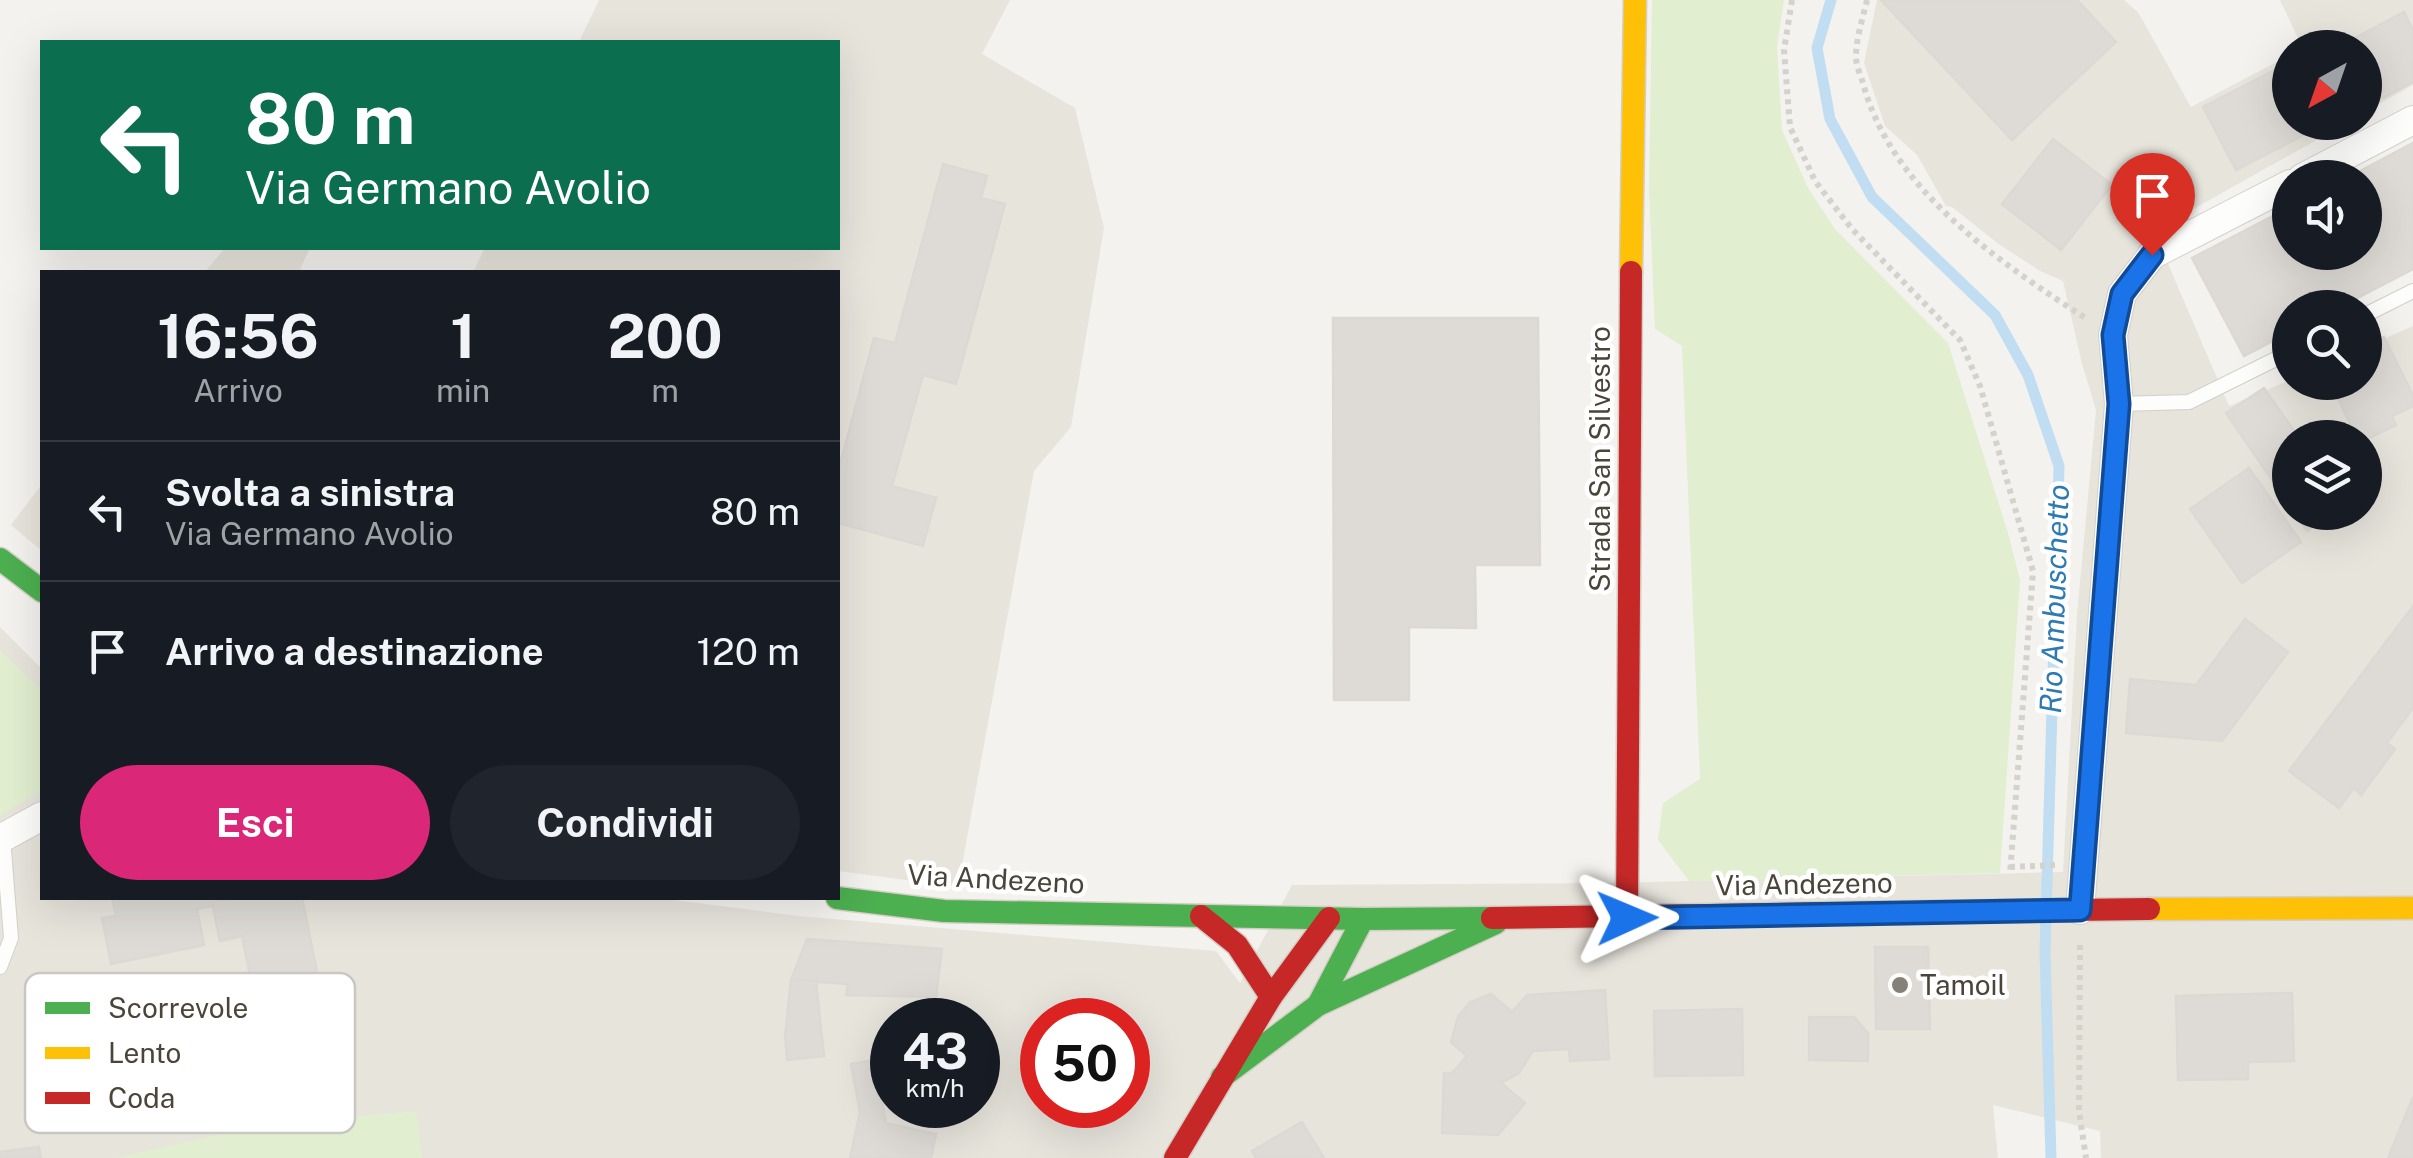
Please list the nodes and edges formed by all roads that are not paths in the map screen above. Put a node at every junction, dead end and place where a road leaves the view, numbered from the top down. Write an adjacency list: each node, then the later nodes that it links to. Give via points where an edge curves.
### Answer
1 (1635, 0): 20 (street, Strada San Silvestro)
2 (2413, 120): 3 (street)
3 (2336, 160)
4 (2272, 193): 8 (street, via 2152,255 2122,294 2113,335)
5 (2413, 291): 6 (lane)
6 (2382, 306)
7 (2272, 361): 8 (lane, via 2190,402)
8 (2119, 404): 15 (street)
9 (0, 559): 10 (street)
10 (40, 590)
11 (40, 817): 12 (street)
12 (2, 838): 21 (lane, via 11,938)
13 (840, 898): 16 (street, Via Andezeno, via 944,911)
14 (2413, 908): 15 (street, Via Andezeno)
15 (2080, 910): 20 (street, Via Andezeno)
16 (1201, 916): 17 (street, Via Andezeno); 22 (street, via 1237,945)
17 (1328, 918): 18 (street, Via Andezeno); 22 (street)
18 (1363, 918): 19 (street, Via Andezeno); 23 (street)
19 (1507, 918): 20 (street, Via Andezeno); 23 (street)
20 (1627, 918)
21 (0, 967)
22 (1272, 997): 24 (street)
23 (1318, 1006): 24 (street)
24 (1222, 1077): 25 (street)
25 (1175, 1158)

